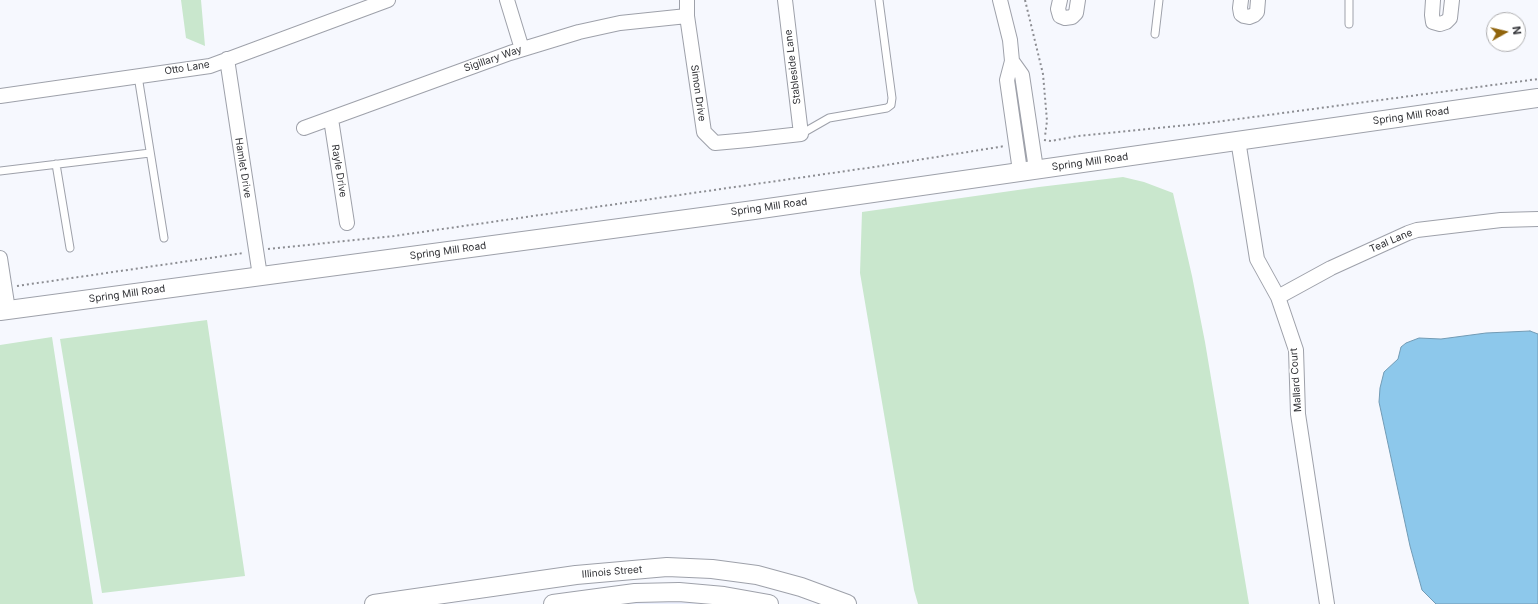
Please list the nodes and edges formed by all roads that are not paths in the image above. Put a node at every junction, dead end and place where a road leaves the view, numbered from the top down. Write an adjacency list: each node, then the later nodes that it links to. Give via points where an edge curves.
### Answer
1 (388, 0): 19 (street, Otto Lane)
2 (507, 0): 18 (street)
3 (687, 0): 15 (street, Simon Drive)
4 (785, 0): 26 (street, Stableside Lane)
5 (879, 0): 26 (lane, via 891,105 887,108 828,118)
6 (1000, 0): 20 (street, via 1010,40)
7 (1060, 0): 8 (street, via 1058,9 1060,16 1065,18 1076,13)
8 (1078, 0)
9 (1160, 0): 17 (lane)
10 (1241, 0): 13 (street, via 1241,14 1244,16 1257,12)
11 (1349, 0): 16 (lane)
12 (1433, 0): 14 (street, via 1433,22 1440,24 1450,18)
13 (1258, 1)
14 (1450, 2)
15 (687, 16): 18 (street, Sigillary Way, via 620,23 578,32); 26 (street, Simon Drive, via 704,132 715,143)
16 (1349, 24)
17 (1155, 34)
18 (522, 49): 24 (street, Sigillary Way)
19 (227, 59): 21 (street, Otto Lane, via 210,66); 37 (street, Hamlet Drive)
20 (1012, 61): 30 (street, via 1007,80 1017,141); 30 (street, via 1022,75 1038,139)
21 (138, 76): 22 (street, Otto Lane); 28 (lane)
22 (0, 96)
23 (1538, 98): 27 (street, Spring Mill Road)
24 (331, 119): 25 (street, Sigillary Way); 33 (street, Rayle Drive)
25 (304, 128)
26 (801, 134)
27 (1238, 140): 30 (street, Spring Mill Road); 38 (street, Mallard Court, via 1257,259)
28 (150, 153): 29 (lane); 34 (lane)
29 (56, 164): 31 (lane); 35 (lane)
30 (1028, 170): 37 (street, Spring Mill Road, via 754,210)
31 (0, 171)
32 (1538, 219): 38 (street, Teal Lane, via 1502,220 1417,230 1331,268)
33 (347, 223)
34 (164, 238)
35 (70, 248)
36 (0, 258): 39 (street, via 5,287)
37 (260, 276): 39 (street, Spring Mill Road)
38 (1278, 297): 45 (street, Mallard Court, via 1296,350 1298,414)
39 (4, 310)
40 (405, 602): 41 (street, Illinois Street); 44 (street, Illinois Street, via 576,575 667,567 757,575 801,587)
41 (374, 604)
42 (553, 604): 43 (street, via 656,592 724,596)
43 (769, 604)
44 (847, 604)
45 (1327, 604)

